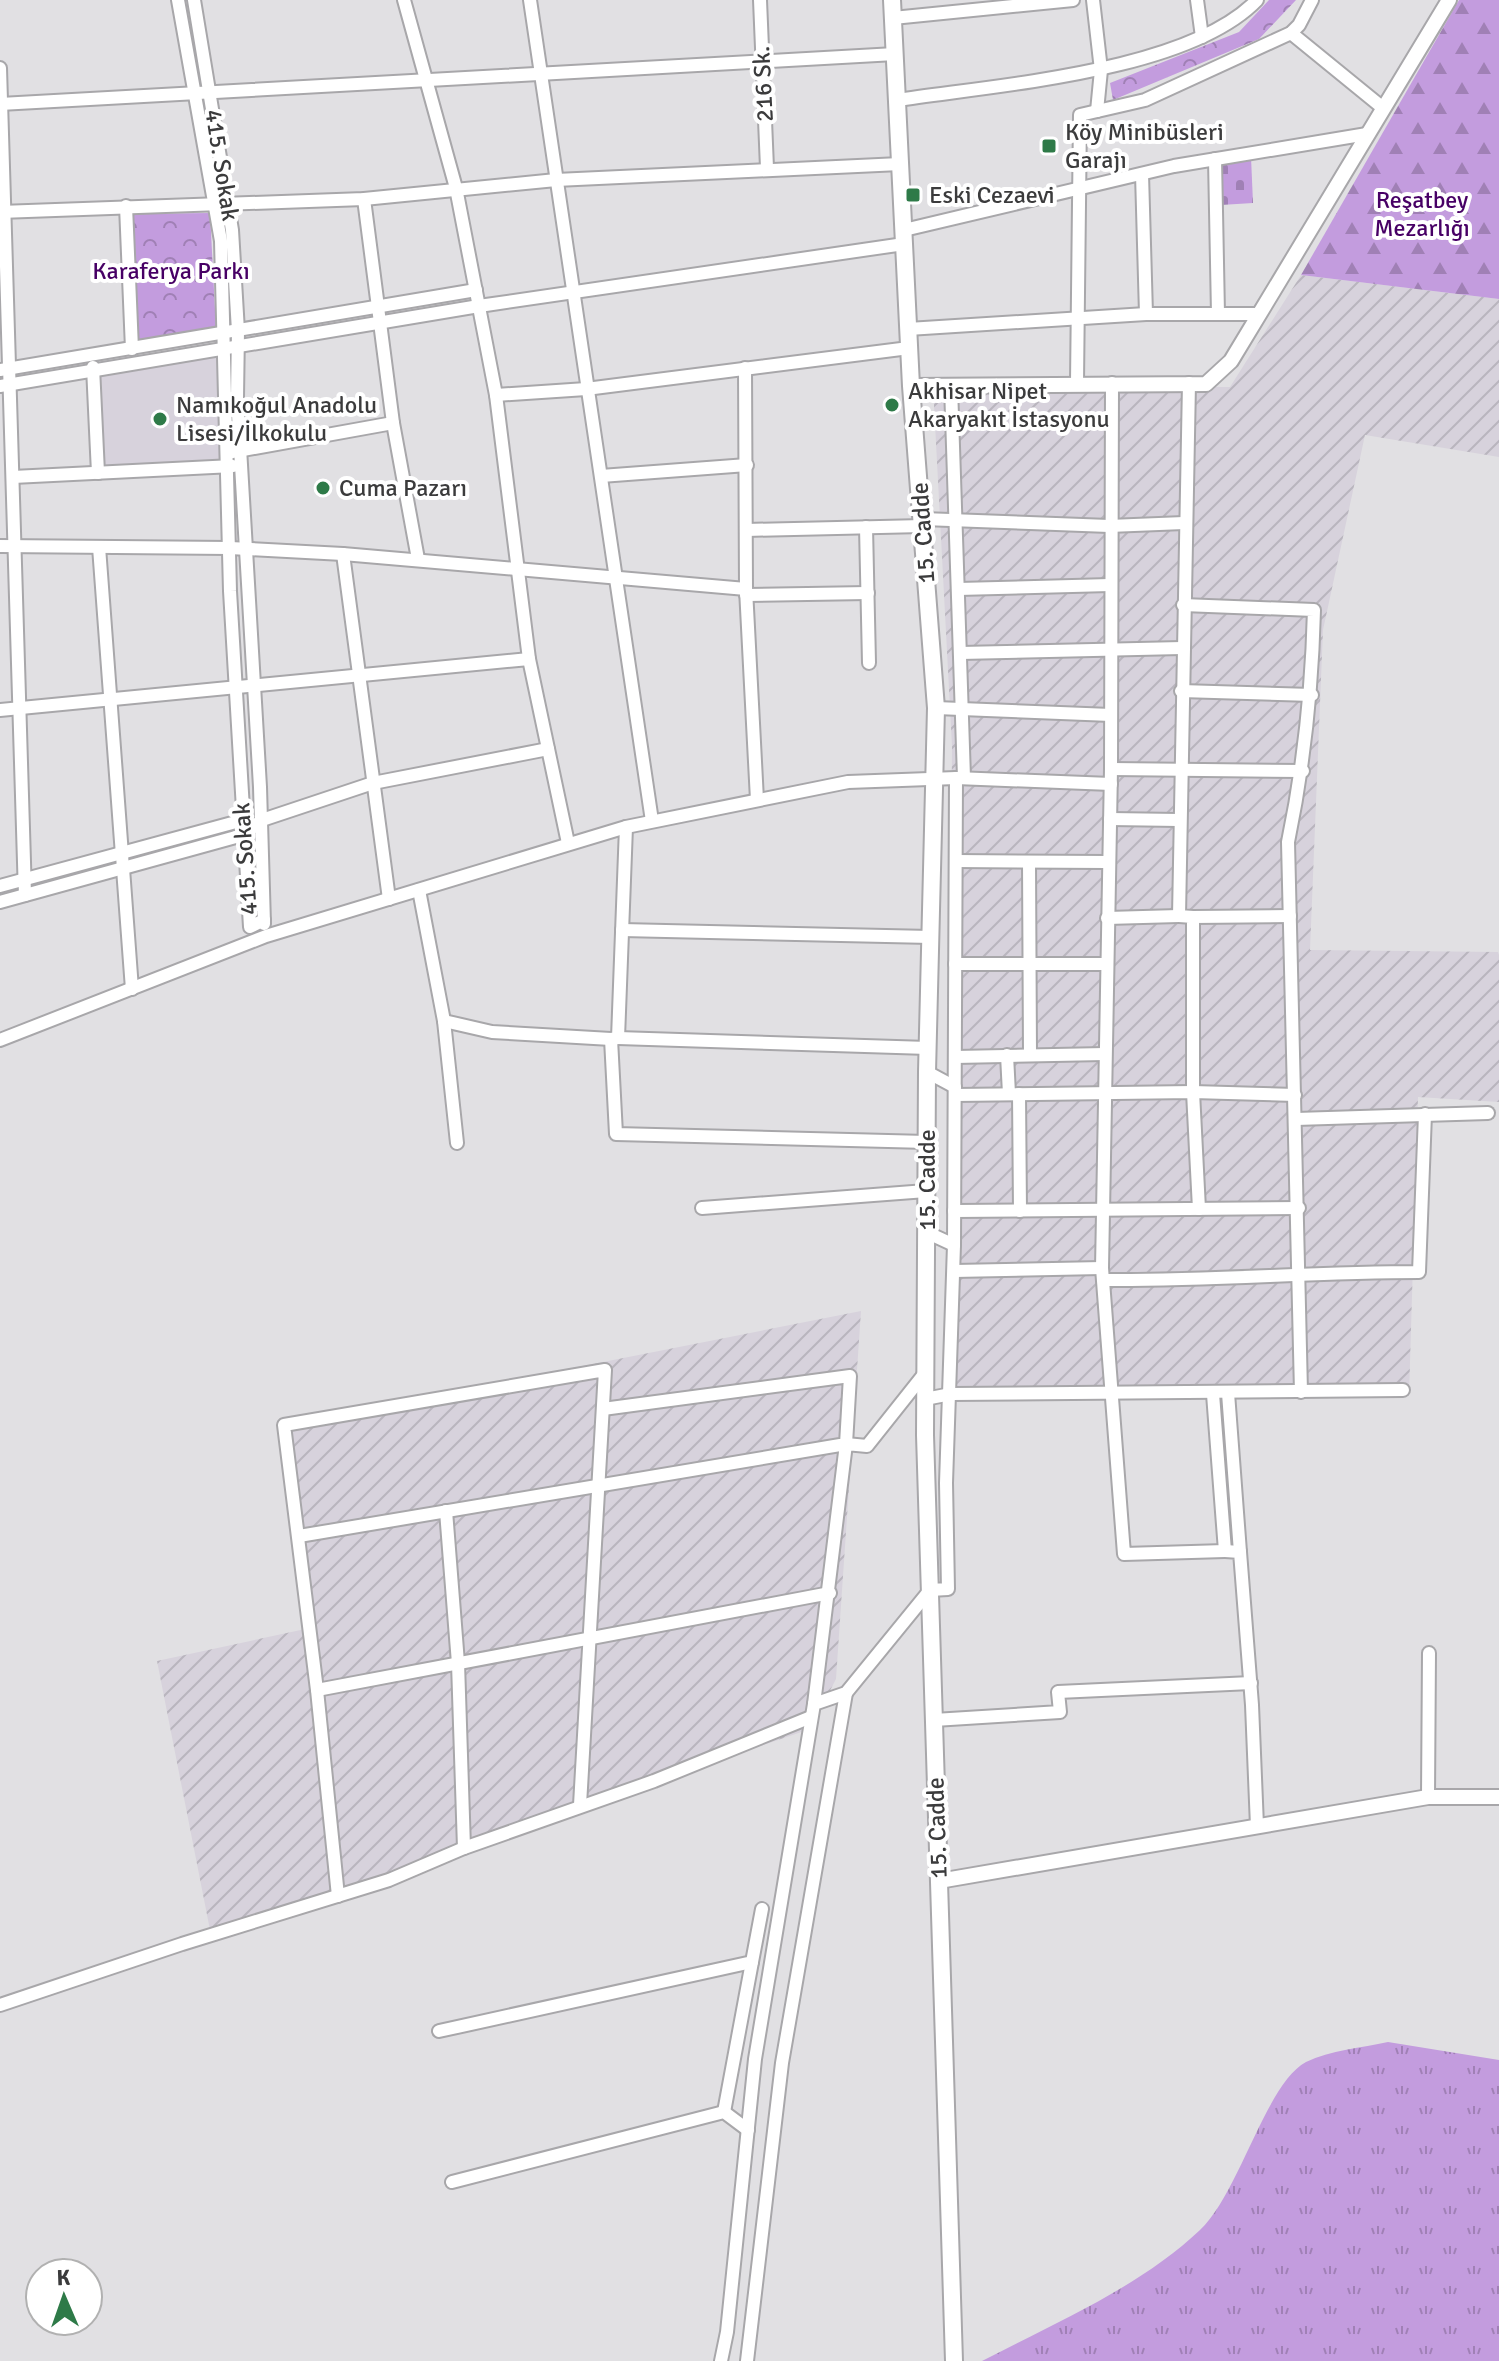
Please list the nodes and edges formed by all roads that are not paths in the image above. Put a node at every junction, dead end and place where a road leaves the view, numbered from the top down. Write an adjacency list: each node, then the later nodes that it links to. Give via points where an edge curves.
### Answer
1 (178, 0): 23 (street, 415. Sokak)
2 (194, 0): 24 (street, 415. Sokak)
3 (404, 0): 22 (street)
4 (530, 0): 21 (street)
5 (760, 0): 18 (street, 216 Sk.)
6 (892, 0): 14 (main road, 15. Cadde)
7 (1073, 0): 13 (street)
8 (1093, 0): 20 (street)
9 (1197, 0): 16 (street)
10 (1257, 0): 16 (street, via 1245,13)
11 (1312, 0): 15 (street)
12 (1449, 0): 27 (street)
13 (1005, 4): 14 (street)
14 (893, 18): 17 (main road, 15. Cadde)
15 (1291, 33): 27 (street); 28 (street, via 1145,100)
16 (1202, 37): 20 (street)
17 (895, 54): 18 (street); 25 (main road, 15. Cadde)
18 (763, 62): 21 (street); 32 (street, 216 Sk.)
19 (0, 68): 26 (street)
20 (1101, 70): 25 (street); 28 (street)
21 (540, 75): 22 (street); 34 (street)
22 (429, 81): 24 (street); 35 (street)
23 (192, 94): 24 (street); 26 (street); 38 (street, 415. Sokak)
24 (211, 94): 38 (street, 415. Sokak)
25 (897, 100): 31 (main road, 15. Cadde)
26 (1, 104): 40 (street)
27 (1383, 108): 29 (street)
28 (1097, 111): 36 (street, via 1080,115)
29 (1367, 134): 30 (street); 48 (street)
30 (1215, 159): 33 (street); 47 (street)
31 (900, 164): 32 (street); 41 (main road, 15. Cadde)
32 (767, 168): 34 (street)
33 (1142, 174): 36 (street); 46 (street)
34 (556, 180): 35 (street); 43 (street)
35 (456, 188): 37 (street); 42 (street)
36 (1079, 189): 41 (street); 49 (street)
37 (364, 199): 38 (street); 44 (street)
38 (222, 204): 39 (street); 52 (street, 415. Sokak); 53 (street, 415. Sokak)
39 (126, 206): 40 (street); 55 (street)
40 (2, 212): 59 (street)
41 (904, 237): 43 (street); 51 (main road, 15. Cadde)
42 (476, 290): 44 (street); 45 (street)
43 (573, 294): 45 (street); 67 (street)
44 (378, 305): 50 (street); 52 (street)
45 (479, 306): 50 (street); 68 (street)
46 (1146, 314): 47 (street); 49 (street)
47 (1218, 314): 48 (street)
48 (1259, 314): 63 (street, via 1231,361 1206,384)
49 (1077, 321): 51 (street); 61 (street)
50 (383, 324): 56 (street); 69 (street)
51 (908, 329): 54 (main road, 15. Cadde)
52 (238, 331): 53 (street); 56 (street, 415. Sokak)
53 (223, 334): 55 (street); 56 (street, 415. Sokak)
54 (909, 348): 58 (street); 65 (main road, 15. Cadde)
55 (132, 349): 57 (street)
56 (229, 349): 60 (street); 70 (street, 415. Sokak); 71 (street, 415. Sokak)
57 (91, 356): 59 (street); 60 (street)
58 (745, 368): 67 (street); 73 (street)
59 (5, 370): 64 (street)
60 (93, 371): 64 (street); 74 (street)
61 (1077, 383): 62 (street); 66 (street)
62 (1112, 383): 63 (street); 80 (street)
63 (1189, 383): 79 (street)
64 (5, 386): 76 (street)
65 (911, 386): 66 (street); 78 (main road, 15. Cadde)
66 (951, 386): 77 (street)
67 (586, 389): 68 (street); 75 (street)
68 (496, 395): 90 (street)
69 (393, 423): 70 (street); 89 (street)
70 (240, 451): 71 (street); 72 (street, 415. Sokak)
71 (226, 460): 72 (street); 74 (street); 86 (street, 415. Sokak)
72 (241, 465): 87 (street, 415. Sokak)
73 (747, 465): 75 (street); 82 (street)
74 (98, 473): 76 (street)
75 (601, 476): 91 (street)
76 (13, 477): 84 (street)
77 (955, 519): 78 (street); 80 (street); 93 (street)
78 (923, 522): 81 (street); 109 (main road, 15. Cadde)
79 (1184, 523): 80 (street); 96 (street)
80 (1109, 526): 92 (street)
81 (866, 527): 82 (street); 95 (street)
82 (746, 530): 94 (street)
83 (0, 546): 84 (street)
84 (14, 546): 85 (street); 108 (street)
85 (99, 547): 86 (street); 107 (street)
86 (230, 548): 87 (street); 104 (street, 415. Sokak)
87 (245, 549): 88 (street); 103 (street, 415. Sokak)
88 (343, 554): 89 (street); 102 (street)
89 (418, 559): 90 (street)
90 (517, 566): 91 (street); 100 (street)
91 (613, 576): 94 (street); 126 (street)
92 (1110, 585): 93 (street); 98 (street)
93 (958, 589): 99 (street)
94 (746, 592): 95 (street); 121 (street)
95 (868, 593): 101 (street)
96 (1183, 605): 97 (street); 106 (street, via 1314,610)
97 (1182, 648): 98 (street); 105 (street)
98 (1111, 649): 99 (street); 112 (street)
99 (960, 653): 111 (street)
100 (529, 659): 102 (street); 113 (street)
101 (869, 663)
102 (359, 676): 103 (street); 119 (street)
103 (254, 686): 104 (street); 124 (street, 415. Sokak)
104 (235, 688): 107 (street); 122 (street, 415. Sokak)
105 (1181, 691): 106 (street); 115 (street)
106 (1312, 695): 116 (street)
107 (111, 699): 108 (street); 130 (street)
108 (19, 708): 110 (street); 135 (street)
109 (936, 708): 111 (street); 118 (main road, 15. Cadde)
110 (0, 710)
111 (962, 710): 112 (street); 117 (street)
112 (1111, 715): 114 (street)
113 (548, 749): 119 (street); 129 (street)
114 (1111, 769): 115 (street); 120 (street)
115 (1180, 769): 116 (street); 125 (street)
116 (1303, 771): 142 (street, via 1288,842)
117 (960, 778): 118 (street); 120 (street); 131 (street)
118 (934, 781): 121 (street, via 848,782); 148 (main road, 15. Cadde)
119 (373, 783): 124 (street); 139 (street)
120 (1111, 784): 123 (street)
121 (757, 800): 126 (street)
122 (241, 819): 124 (street); 128 (street, 415. Sokak); 130 (street)
123 (1110, 819): 125 (street); 133 (street)
124 (262, 820): 128 (street); 145 (street, 415. Sokak)
125 (1179, 820): 141 (street)
126 (652, 821): 127 (street)
127 (626, 827): 129 (street); 146 (street)
128 (243, 835): 134 (street); 145 (street, 415. Sokak, via 250,927)
129 (568, 843): 137 (street)
130 (121, 853): 134 (street); 135 (street)
131 (956, 861): 132 (street); 149 (street)
132 (1029, 862): 133 (street); 150 (street)
133 (1108, 862): 144 (street)
134 (123, 868): 138 (street); 152 (street)
135 (25, 879): 136 (street); 138 (street)
136 (0, 886)
137 (419, 890): 139 (street); 153 (street)
138 (25, 895): 140 (street)
139 (389, 899): 147 (street)
140 (0, 902)
141 (1179, 916): 143 (street); 144 (street)
142 (1290, 916): 143 (street); 166 (street)
143 (1193, 917): 163 (street)
144 (1107, 918): 151 (street)
145 (264, 920): 147 (street)
146 (622, 930): 148 (street); 154 (street)
147 (266, 936): 152 (street)
148 (931, 937): 156 (main road, 15. Cadde)
149 (955, 964): 150 (street); 160 (street)
150 (1030, 964): 151 (street); 157 (street)
151 (1106, 964): 158 (street)
152 (132, 989): 155 (street)
153 (444, 1021): 154 (street, via 492,1032); 171 (street)
154 (615, 1038): 156 (street); 170 (street, via 616,1134)
155 (0, 1040)
156 (928, 1048): 161 (main road, 15. Cadde)
157 (1030, 1054): 158 (street); 159 (street)
158 (1105, 1054): 164 (street)
159 (1007, 1055): 160 (street); 165 (street)
160 (955, 1057): 162 (street)
161 (927, 1072): 162 (street); 170 (main road, 15. Cadde)
162 (955, 1091): 165 (street); 177 (street)
163 (1193, 1092): 164 (street); 166 (street); 176 (street)
164 (1105, 1093): 165 (street); 175 (street)
165 (1014, 1094): 178 (street)
166 (1295, 1095): 169 (street)
167 (1488, 1113): 168 (street)
168 (1425, 1114): 169 (street); 182 (street, via 1419,1272)
169 (1296, 1119): 174 (street)
170 (927, 1142): 172 (main road, 15. Cadde)
171 (457, 1143)
172 (926, 1191): 173 (street); 179 (main road, 15. Cadde)
173 (702, 1208)
174 (1299, 1208): 176 (street); 182 (street)
175 (1103, 1209): 176 (street); 178 (street); 183 (street)
176 (1199, 1209)
177 (954, 1211): 178 (street); 180 (street)
178 (1020, 1211)
179 (926, 1232): 180 (street); 184 (main road, 15. Cadde)
180 (954, 1245): 181 (street)
181 (954, 1271): 183 (street); 189 (street)
182 (1301, 1272): 183 (street, via 1203,1281); 187 (street)
183 (1103, 1274): 186 (street)
184 (925, 1373): 191 (main road, 15. Cadde); 193 (street, via 867,1446)
185 (1403, 1390): 187 (street)
186 (1111, 1392): 189 (street); 190 (street); 197 (street, via 1124,1554)
187 (1301, 1392): 188 (street)
188 (1228, 1393): 190 (street); 198 (street)
189 (951, 1394): 191 (street); 199 (street, via 948,1589)
190 (1213, 1394): 197 (street)
191 (925, 1399): 199 (main road, 15. Cadde)
192 (603, 1409): 193 (street, via 850,1376); 194 (street); 196 (street, via 605,1370 284,1425)
193 (846, 1444): 194 (street); 200 (street)
194 (601, 1484): 195 (street); 201 (street)
195 (446, 1511): 196 (street); 203 (street)
196 (299, 1536): 205 (street)
197 (1225, 1551): 198 (street)
198 (1240, 1552): 204 (street)
199 (930, 1590): 206 (street); 209 (main road, 15. Cadde)
200 (830, 1593): 201 (street); 207 (street)
201 (589, 1637): 203 (street); 212 (street)
202 (1429, 1653): 210 (street)
203 (458, 1663): 205 (street); 214 (street)
204 (1251, 1683): 209 (street, via 1058,1692 1060,1712); 213 (street)
205 (317, 1690): 216 (street)
206 (846, 1693): 207 (street); 226 (street, via 782,2063)
207 (814, 1704): 208 (street)
208 (811, 1717): 212 (street); 222 (street)
209 (934, 1720): 215 (main road, 15. Cadde)
210 (1428, 1797): 211 (street); 213 (street)
211 (1499, 1797)
212 (580, 1805): 214 (street)
213 (1257, 1826): 215 (street)
214 (464, 1848): 216 (street)
215 (939, 1881): 224 (main road, 15. Cadde)
216 (338, 1896): 219 (street)
217 (762, 1909): 218 (street)
218 (752, 1962): 220 (street); 221 (street)
219 (0, 2005)
220 (439, 2031)
221 (724, 2112): 222 (street); 223 (street)
222 (748, 2130): 225 (street)
223 (452, 2182)
224 (953, 2341): 227 (main road, 15. Cadde); 228 (street)
225 (721, 2361)
226 (747, 2361)
227 (954, 2361)
228 (962, 2361)

